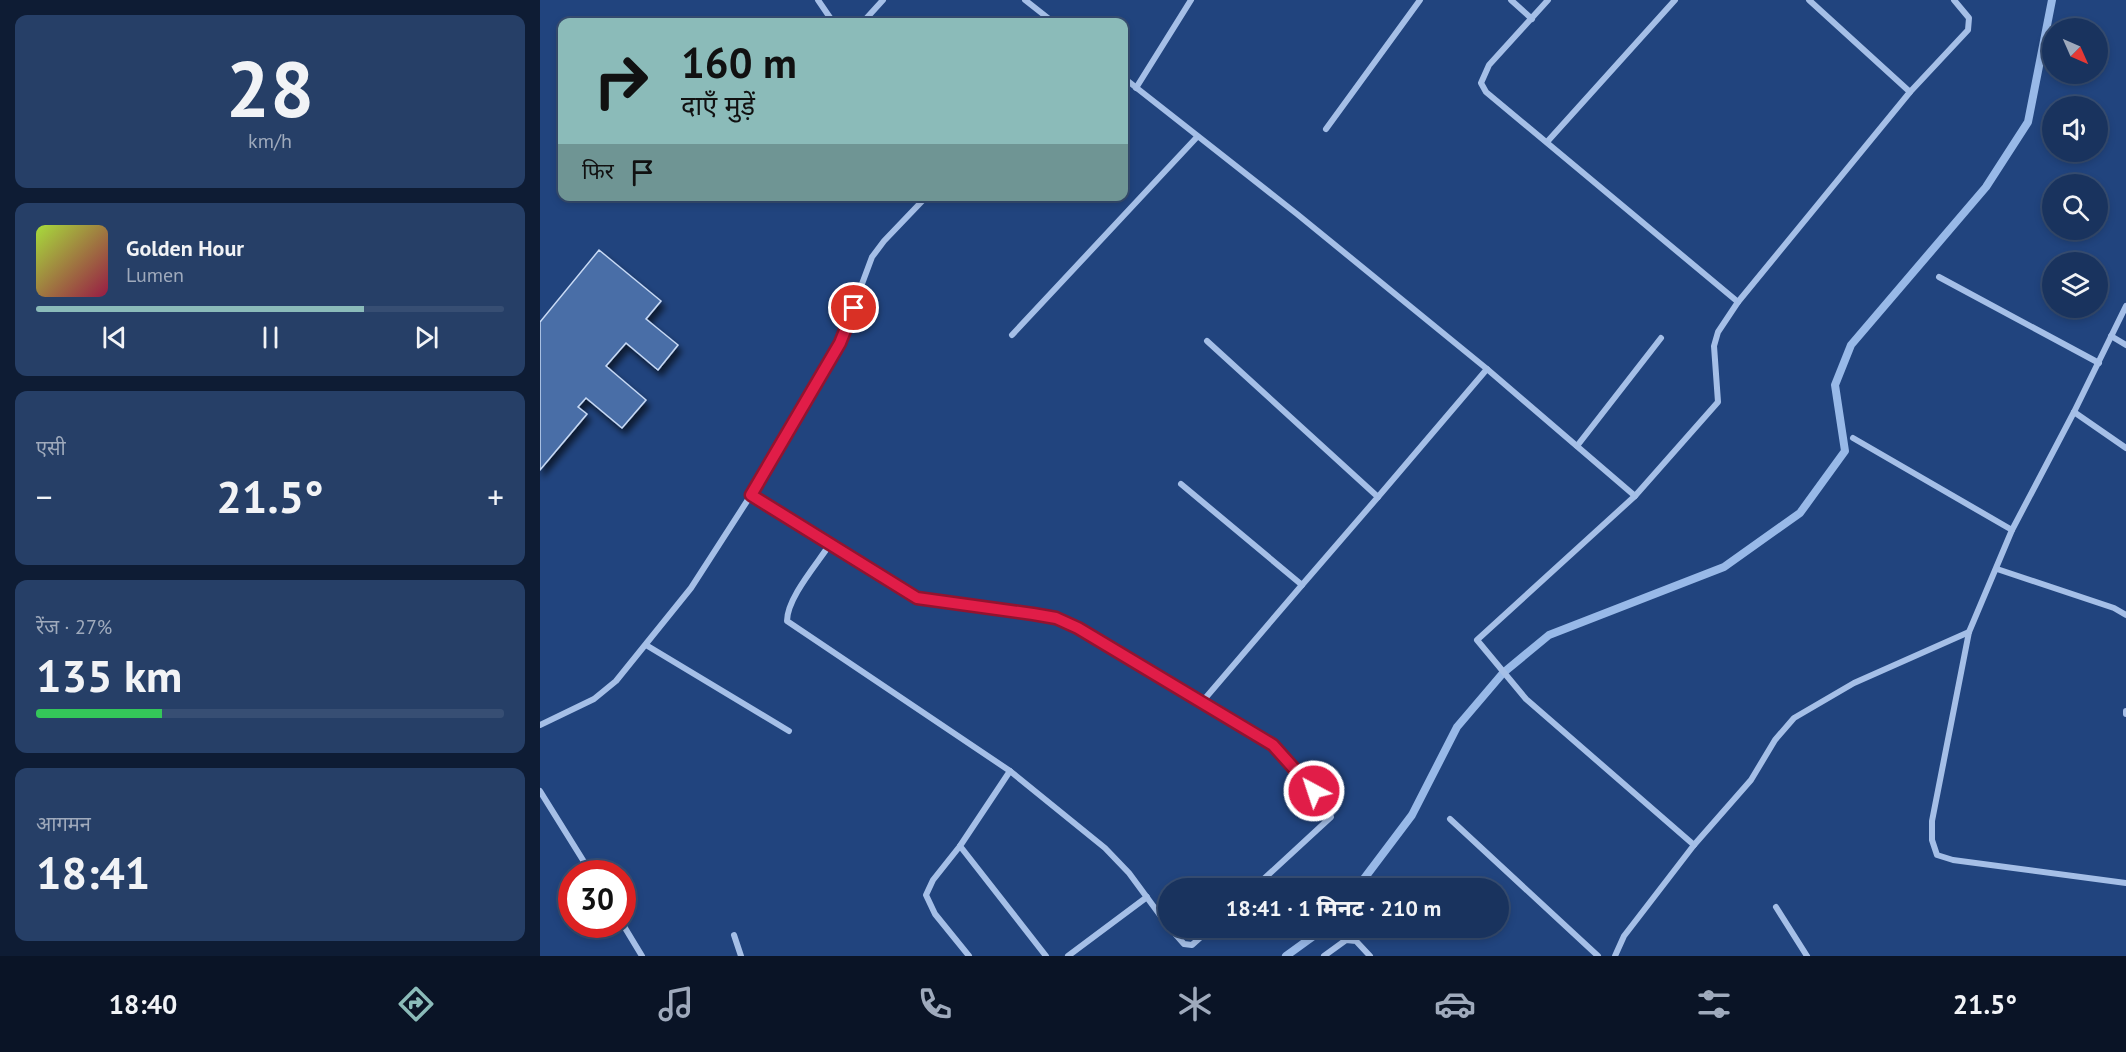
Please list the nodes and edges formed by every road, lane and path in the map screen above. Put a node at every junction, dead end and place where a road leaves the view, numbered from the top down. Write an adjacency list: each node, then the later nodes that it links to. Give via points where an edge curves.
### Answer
1 (819, 0): 11 (street)
2 (883, 0): 12 (street)
3 (1025, 0): 13 (street)
4 (1191, 0): 16 (street)
5 (1420, 0): 18 (street)
6 (1511, 0): 14 (street)
7 (1548, 0): 14 (street)
8 (1675, 0): 20 (street)
9 (1809, 0): 17 (street)
10 (1954, 0): 17 (street, via 1969,18 1968,30)
11 (830, 18)
12 (867, 18)
13 (1048, 18)
14 (1532, 19): 20 (street, via 1489,65 1481,83 1486,92)
15 (1128, 81): 16 (street)
16 (1136, 88): 19 (street)
17 (1910, 92): 23 (street)
18 (1326, 129)
19 (1197, 137): 25 (street); 31 (street)
20 (1547, 142): 23 (street)
21 (922, 201): 37 (street, via 872,257 840,343)
22 (1939, 277): 30 (street)
23 (1738, 302): 38 (street, via 1718,332 1714,346 1718,402)
24 (2126, 306): 26 (street)
25 (1012, 335)
26 (2111, 336): 29 (street); 30 (street)
27 (1661, 338): 34 (street)
28 (1207, 341): 39 (street)
29 (2126, 345)
30 (2099, 363): 32 (street)
31 (1487, 369): 34 (street); 39 (street)
32 (2074, 412): 35 (street); 40 (street)
33 (1853, 438): 40 (street)
34 (1577, 446): 38 (street)
35 (2126, 448)
36 (1180, 484): 43 (street)
37 (751, 495): 41 (street); 46 (street, via 691,588)
38 (1635, 496): 53 (street, via 1477,640 1511,683)
39 (1378, 497): 43 (street)
40 (2012, 530): 42 (street)
41 (830, 544): 47 (street, via 917,598 1056,618); 50 (street, via 793,600 787,621)
42 (1997, 569): 44 (street); 45 (street)
43 (1302, 585): 47 (street)
44 (2126, 615)
45 (1969, 632): 53 (street, via 1854,683 1794,718 1775,740 1751,780); 57 (street, via 1932,821 1937,855)
46 (646, 645): 48 (street, via 616,681 594,699); 49 (street)
47 (1202, 702): 56 (street, via 1273,745 1326,806 1331,817)
48 (540, 725)
49 (789, 731)
50 (1010, 771): 54 (street); 58 (street, via 1105,848)
51 (540, 791): 55 (street)
52 (1450, 819): 72 (street)
53 (1694, 845): 73 (street, via 1624,936)
54 (960, 846): 67 (street, via 926,895 935,914); 68 (street)
55 (583, 860)
56 (1265, 878)
57 (2126, 883)
58 (1147, 897): 60 (street); 69 (street)
59 (1776, 907): 74 (street)
60 (1158, 912)
61 (734, 935): 66 (street)
62 (631, 938): 65 (street)
63 (1179, 938): 64 (street, via 1192,945)
64 (1200, 938)
65 (642, 956)
66 (741, 956)
67 (969, 956)
68 (1046, 956)
69 (1068, 956)
70 (1324, 956): 71 (street, via 1346,940 1356,942)
71 (1370, 956)
72 (1598, 956)
73 (1616, 956)
74 (1807, 956)

